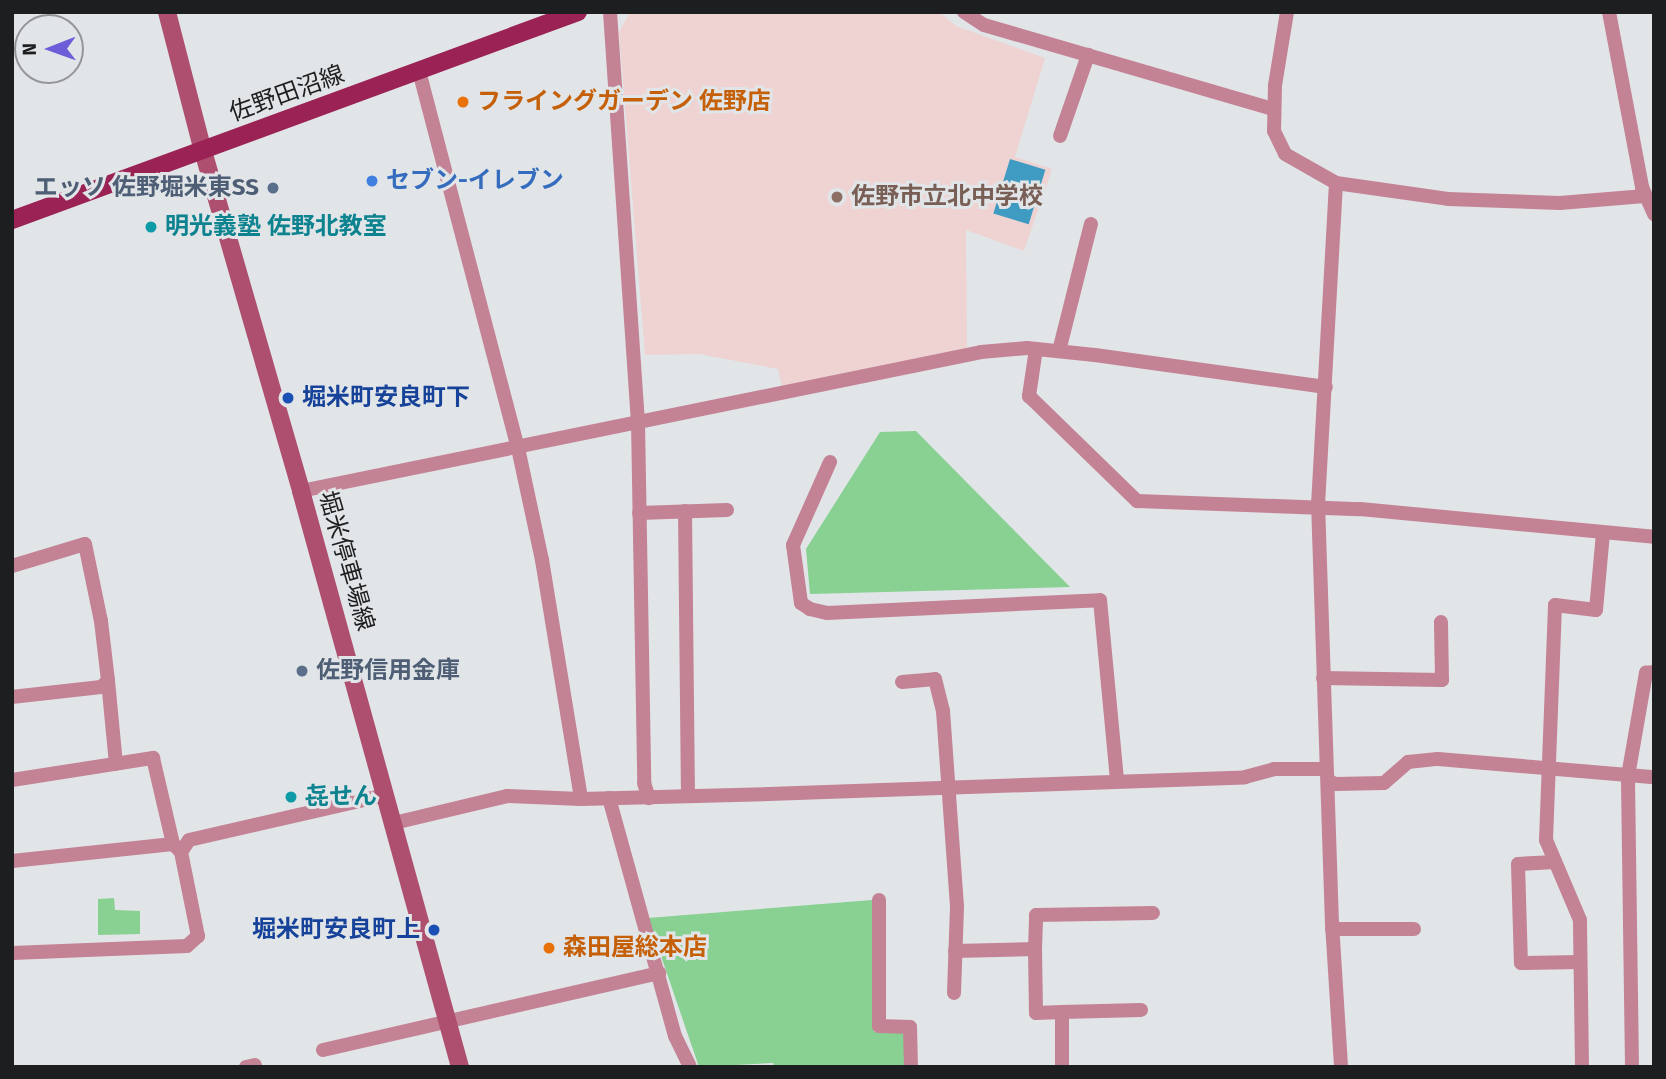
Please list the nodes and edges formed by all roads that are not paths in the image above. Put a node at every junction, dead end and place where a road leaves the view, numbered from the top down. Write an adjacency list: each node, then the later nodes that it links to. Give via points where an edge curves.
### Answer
1 (167, 12): 11 (main road, 堀米停車場線)
2 (578, 12): 8 (main road, 佐野田沼線)
3 (610, 12): 20 (street)
4 (964, 12): 7 (street, via 984,25)
5 (1287, 12): 9 (street)
6 (1609, 12): 13 (street)
7 (1088, 55): 9 (street); 10 (street)
8 (419, 71): 11 (main road, 佐野田沼線); 21 (street)
9 (1274, 109): 12 (street, via 1274,131 1285,154)
10 (1060, 136)
11 (203, 151): 15 (main road, 佐野田沼線); 23 (main road, 堀米停車場線)
12 (1335, 183): 13 (street, via 1448,200 1560,203); 19 (street)
13 (1647, 187): 14 (street)
14 (1654, 214)
15 (12, 220)
16 (1091, 224): 18 (street)
17 (1036, 349): 18 (street); 20 (street, via 981,352); 24 (street, via 1029,396 1137,501)
18 (1059, 351): 19 (street)
19 (1326, 387): 24 (street)
20 (638, 422): 21 (street); 27 (street)
21 (518, 448): 23 (street); 49 (street, via 542,560)
22 (830, 463): 43 (street, via 793,545 801,603 810,610 827,612 1100,600)
23 (301, 491): 45 (main road, 堀米停車場線)
24 (1318, 509): 28 (street, via 1360,509); 33 (street)
25 (727, 510): 26 (street)
26 (685, 511): 27 (street); 46 (street)
27 (639, 513): 48 (street, via 644,783)
28 (1603, 533): 29 (street); 38 (street, via 1596,610 1555,606)
29 (1654, 537)
30 (12, 566): 34 (street, via 85,544)
31 (1441, 622): 33 (street, via 1441,680)
32 (1654, 672): 40 (street, via 1646,673)
33 (1324, 678): 39 (street)
34 (108, 681): 36 (street, via 101,687); 37 (street)
35 (902, 682): 44 (street, via 935,679 943,711)
36 (12, 697)
37 (116, 764): 42 (street); 51 (street, via 153,758)
38 (1551, 767): 39 (street, via 1438,759 1408,762 1384,783 1335,784); 40 (street); 53 (street, via 1546,840)
39 (1327, 775): 43 (street, via 1274,769 1245,777); 56 (street)
40 (1628, 776): 41 (street); 74 (street)
41 (1654, 777)
42 (12, 780)
43 (1117, 780): 44 (street)
44 (949, 788): 46 (street); 59 (street)
45 (387, 795): 50 (main road, 堀米停車場線); 51 (street, via 189,840)
46 (688, 796): 48 (street)
47 (609, 798): 48 (street); 49 (street); 62 (street)
48 (649, 798)
49 (581, 799): 50 (street, via 507,796)
50 (394, 823): 66 (main road, 堀米停車場線)
51 (177, 848): 52 (street); 60 (street, via 198,936 187,946)
52 (12, 861)
53 (1555, 862): 61 (street, via 1580,920); 61 (street, via 1518,864 1521,963)
54 (879, 900): 70 (street, via 878,1026 910,1027)
55 (1153, 913): 58 (street, via 1036,915)
56 (1332, 929): 57 (street); 72 (street)
57 (1414, 929)
58 (1035, 949): 59 (street); 65 (street, via 1036,1013)
59 (956, 951): 63 (street)
60 (12, 953)
61 (1580, 962): 73 (street)
62 (659, 973): 66 (street); 69 (street, via 675,1036)
63 (954, 993)
64 (1140, 1010): 65 (street)
65 (1062, 1013): 71 (street)
66 (447, 1020): 67 (street); 68 (main road, 堀米停車場線)
67 (323, 1050)
68 (460, 1067)
69 (690, 1067)
70 (911, 1067)
71 (1062, 1067)
72 (1341, 1067)
73 (1582, 1067)
74 (1632, 1067)

